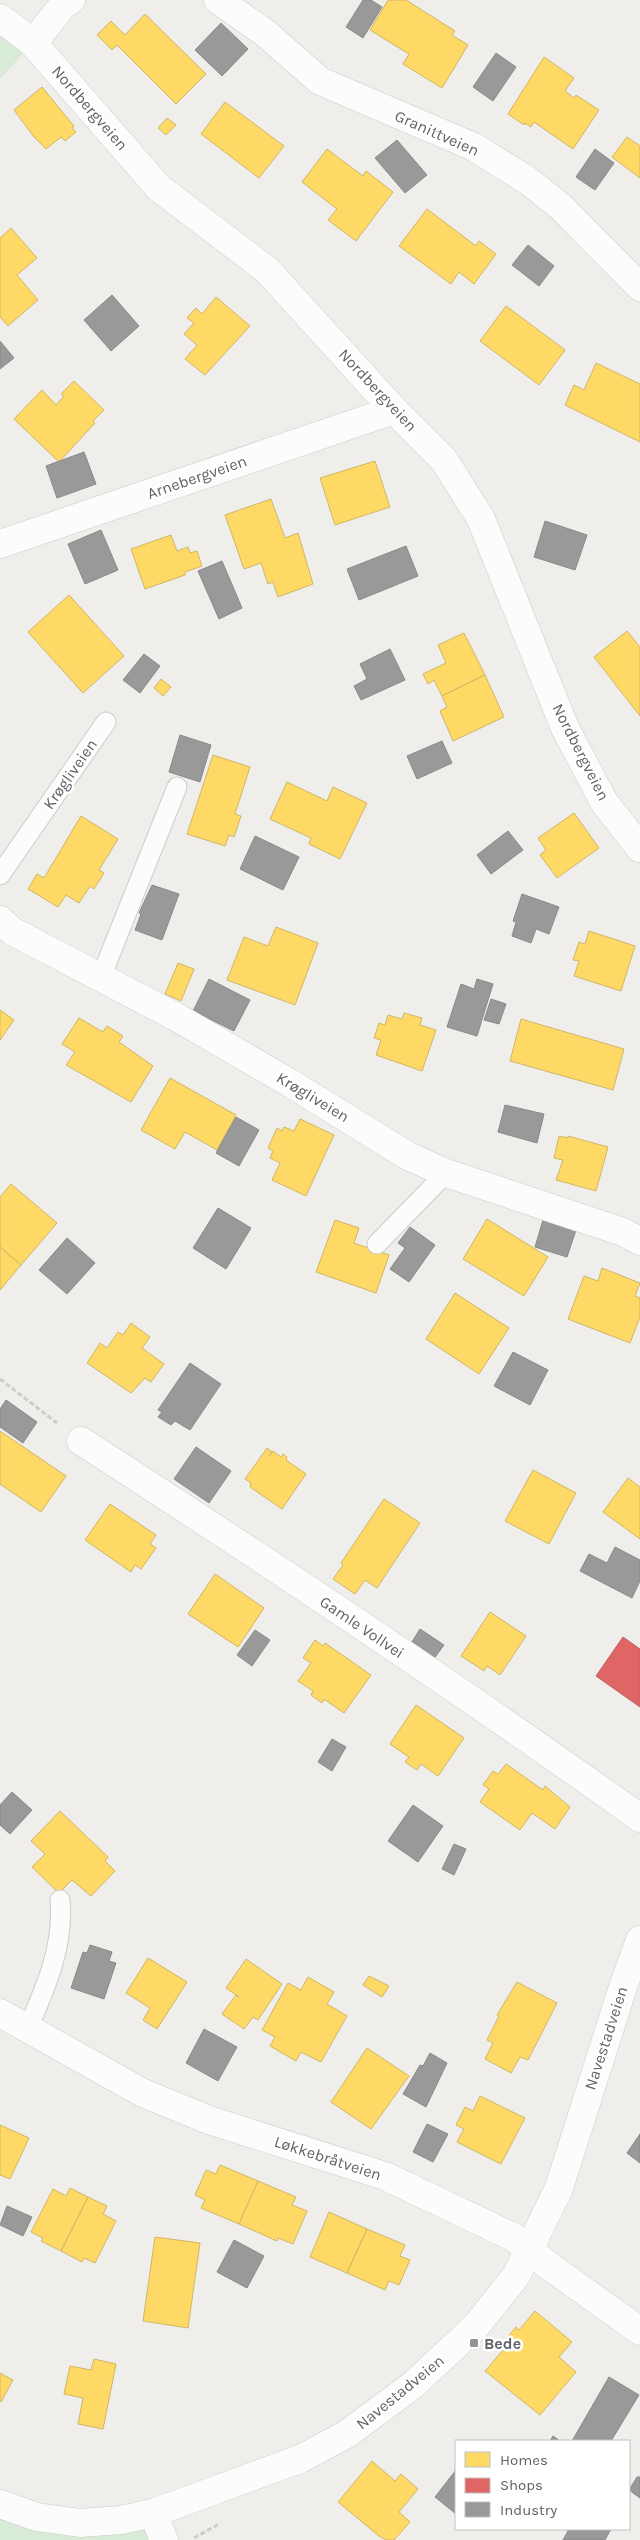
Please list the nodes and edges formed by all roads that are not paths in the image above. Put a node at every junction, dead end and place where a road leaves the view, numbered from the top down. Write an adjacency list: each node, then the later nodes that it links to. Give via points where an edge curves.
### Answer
1 (71, 0): 4 (street, via 64,4)
2 (218, 0): 5 (street, Granittveien, via 264,32 320,81 474,147 527,180 560,206)
3 (0, 18): 4 (street, Nordbergveien)
4 (33, 43): 6 (street, Nordbergveien, via 159,188 267,270)
5 (640, 286)
6 (394, 410): 7 (street, Arnebergveien); 10 (street, Nordbergveien, via 444,460 481,519 565,728 604,802)
7 (0, 544)
8 (106, 722): 11 (lane, Krøgliveien)
9 (177, 788): 13 (lane)
10 (640, 848)
11 (0, 874)
12 (0, 920): 13 (street, Krøgliveien, via 12,931)
13 (101, 977): 14 (street, Krøgliveien, via 273,1073 408,1156)
14 (446, 1173): 15 (street, Krøgliveien, via 623,1232); 16 (lane)
15 (640, 1241)
16 (377, 1244)
17 (81, 1441): 18 (street, Gamle Vollvei, via 497,1717)
18 (640, 1818)
19 (60, 1900): 22 (lane, via 62,1918 56,1955)
20 (640, 1940): 23 (street, Navestadveien, via 622,1987 559,2188)
21 (0, 2013): 22 (street, Løkkebråtveien)
22 (28, 2028): 23 (street, Løkkebråtveien, via 143,2093 209,2120 384,2176 513,2237)
23 (529, 2250): 24 (street, Løkkebråtveien); 26 (street, Navestadveien, via 516,2276 476,2326 413,2385 347,2434 300,2459)
24 (640, 2331)
25 (0, 2504): 26 (street, Navestadveien, via 37,2517 80,2523 121,2520)
26 (153, 2513): 27 (street)
27 (164, 2540)

